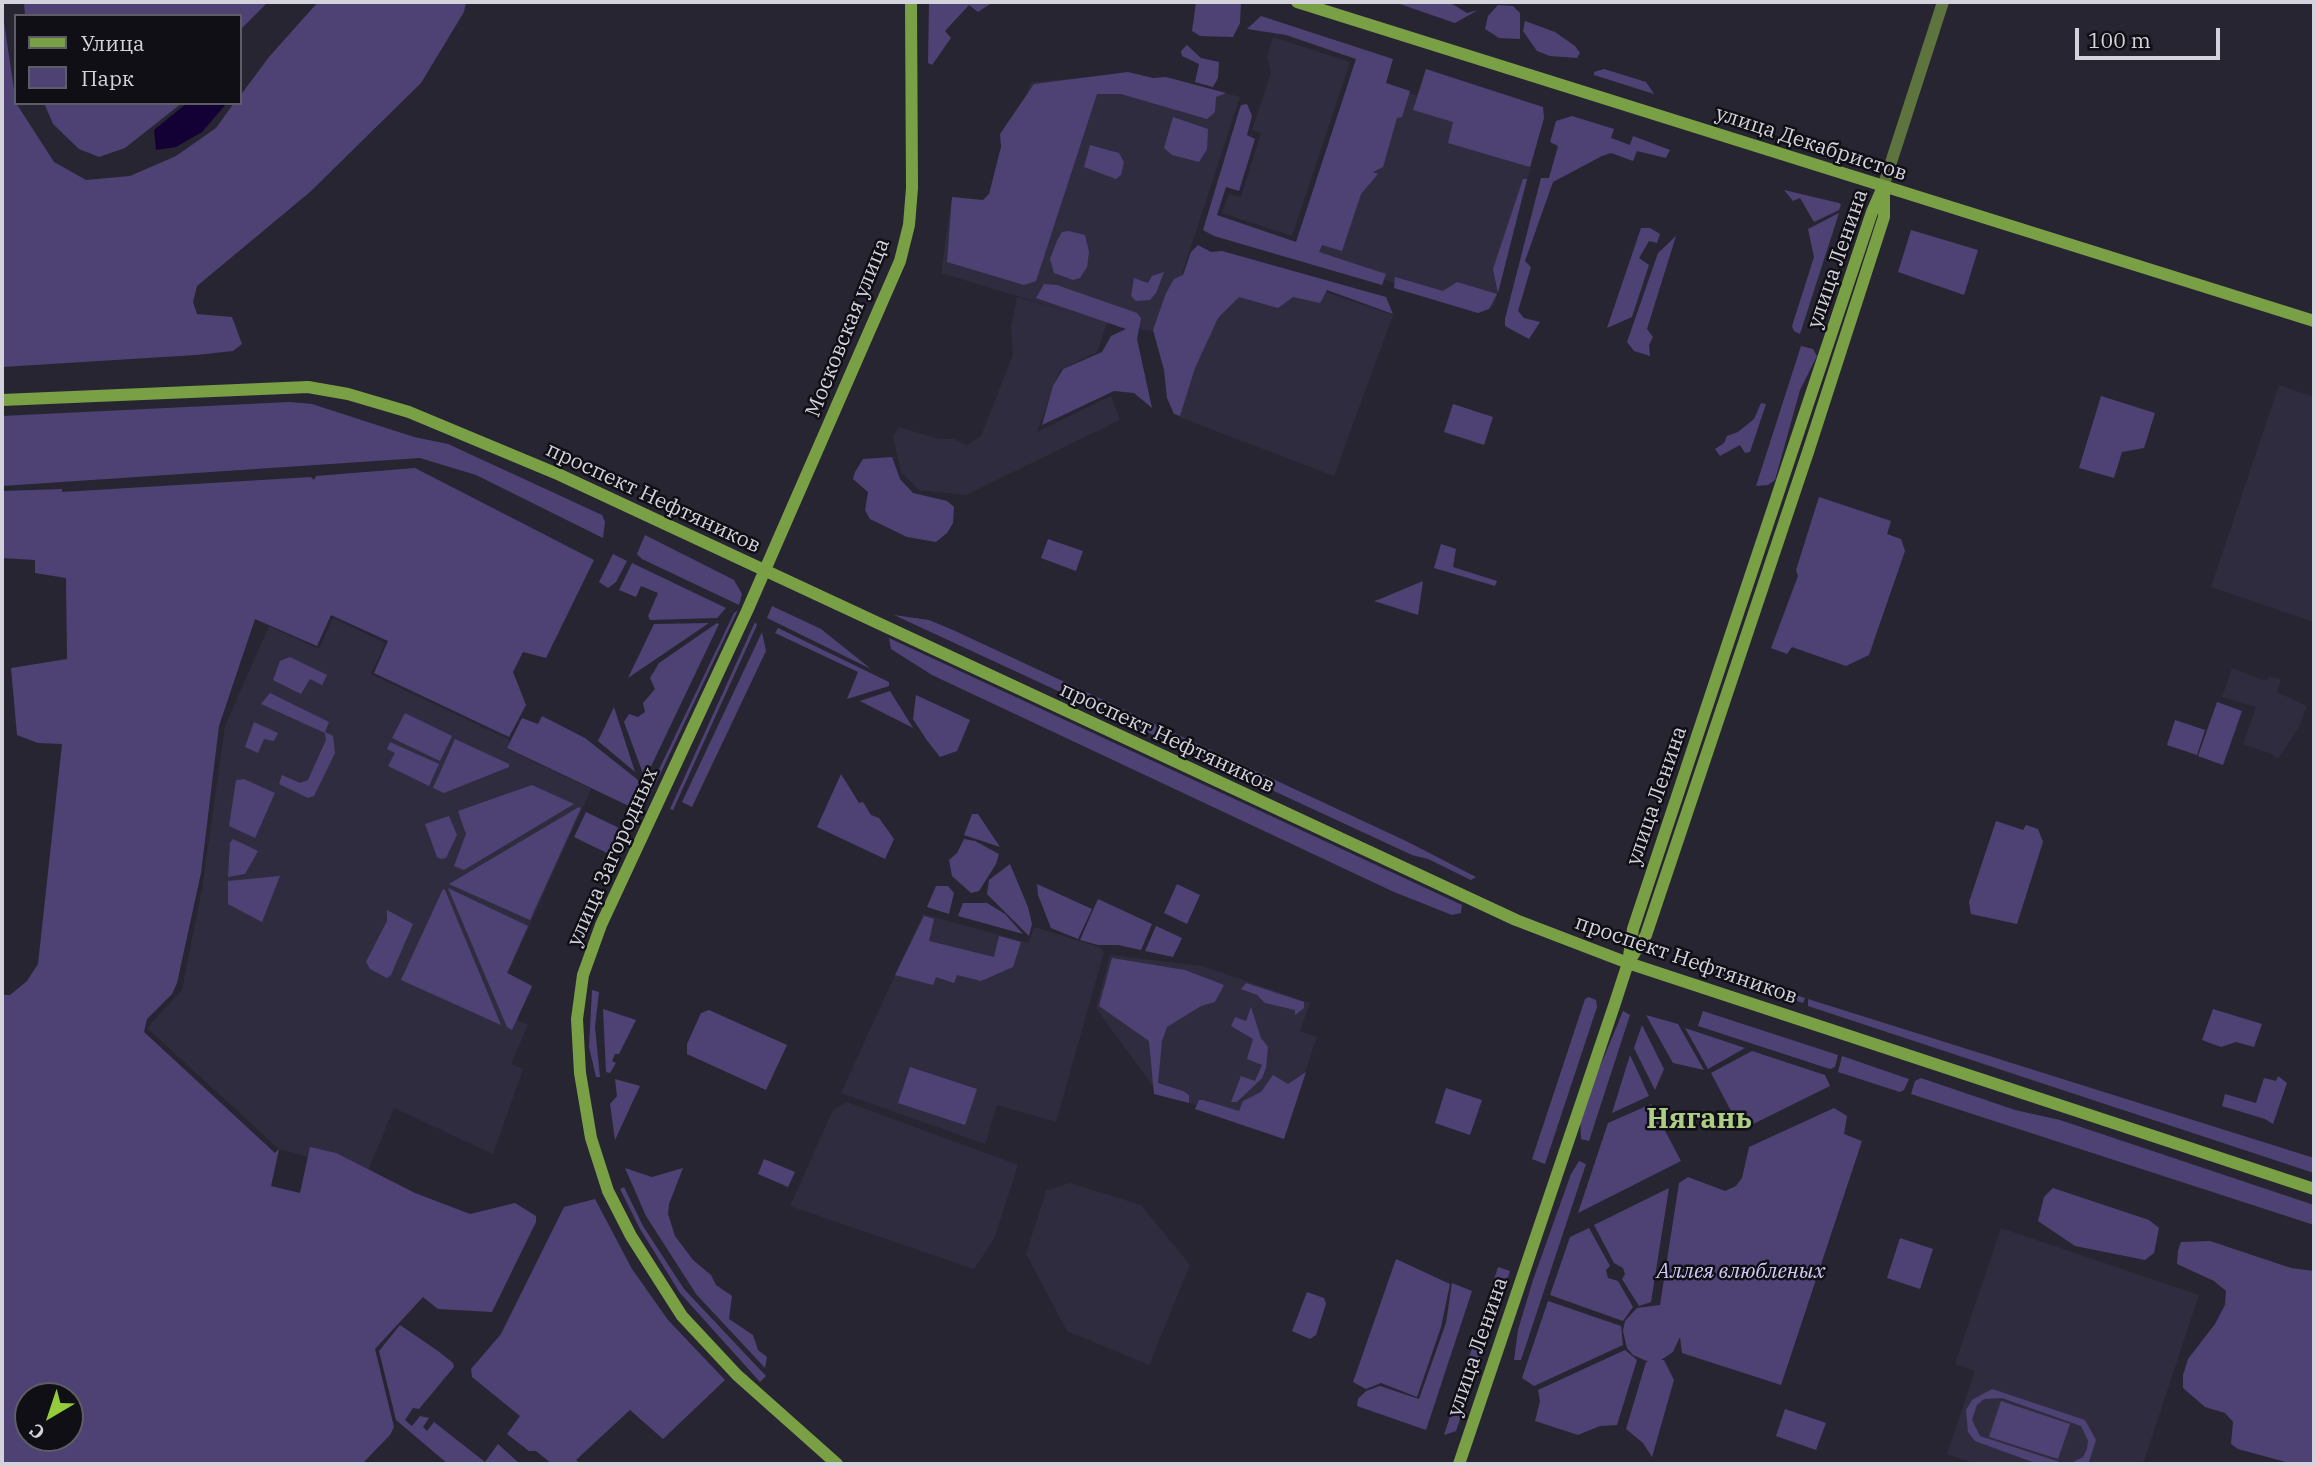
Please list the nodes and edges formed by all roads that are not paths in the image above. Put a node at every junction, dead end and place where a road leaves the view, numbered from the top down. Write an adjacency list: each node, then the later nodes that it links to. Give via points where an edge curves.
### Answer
1 (911, 2): 9 (main road, Московская улица, via 912,188 903,252)
2 (1297, 2): 4 (main road, улица Декабристов)
3 (1943, 2): 4 (street)
4 (1883, 187): 5 (main road, улица Декабристов); 7 (main road, улица Ленина); 8 (main road, улица Ленина, via 1885,217)
5 (2314, 321)
6 (2, 400): 9 (main road, проспект Нефтяников, via 271,387 348,394 492,445)
7 (1786, 472): 8 (main road); 10 (main road, улица Ленина)
8 (1799, 477): 11 (main road, улица Ленина)
9 (764, 572): 12 (main road, проспект Нефтяников, via 1504,915); 14 (main road, улица Загородных, via 594,942 580,992 578,1054 586,1117 602,1174 659,1284 737,1375)
10 (1717, 677): 11 (main road); 12 (main road, улица Ленина, via 1633,929)
11 (1730, 682): 12 (main road, улица Ленина, via 1646,935)
12 (1628, 963): 13 (main road, проспект Нефтяников); 15 (main road, улица Ленина)
13 (2314, 1189)
14 (836, 1464)
15 (1459, 1464)

